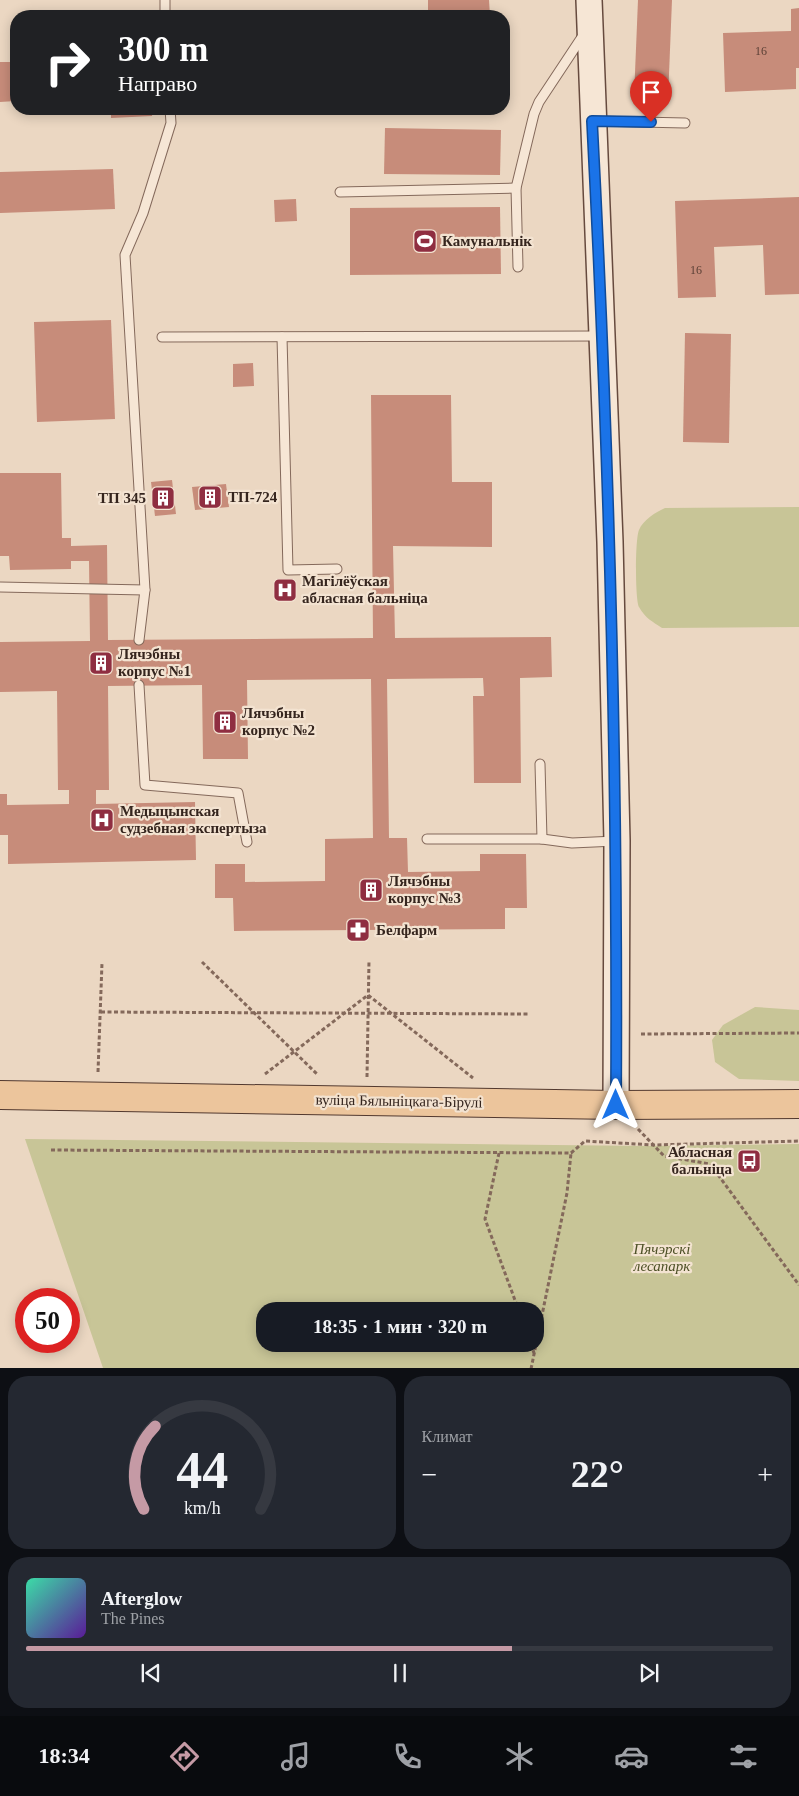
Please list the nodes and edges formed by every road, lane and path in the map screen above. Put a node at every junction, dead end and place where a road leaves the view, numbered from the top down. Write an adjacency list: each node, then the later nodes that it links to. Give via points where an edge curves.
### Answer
1 (590, 12): 3 (main road); 5 (lane, via 534,114)
2 (170, 115): 13 (lane, via 171,123 143,213 125,255)
3 (592, 121): 4 (lane); 8 (main road)
4 (685, 123)
5 (516, 188): 6 (lane); 7 (lane)
6 (340, 192)
7 (518, 267)
8 (603, 336): 10 (lane); 19 (main road)
9 (162, 337): 10 (lane)
10 (282, 337): 11 (lane, via 288,570)
11 (337, 568)
12 (0, 587): 13 (lane)
13 (145, 590): 14 (lane)
14 (139, 640)
15 (139, 686): 20 (lane, via 145,785 238,793)
16 (540, 764): 18 (lane)
17 (427, 839): 18 (lane)
18 (542, 839): 19 (lane, via 572,843)
19 (617, 841): 41 (main road)
20 (247, 842)
21 (369, 960): 24 (path)
22 (202, 962): 26 (path)
23 (102, 963): 25 (path)
24 (368, 995): 27 (path); 28 (path); 29 (path)
25 (101, 1012): 26 (path); 36 (path)
26 (253, 1012): 27 (path); 33 (path)
27 (346, 1012): 28 (path); 33 (path)
28 (368, 1014): 29 (path); 37 (path)
29 (392, 1014): 30 (path); 38 (path)
30 (529, 1014)
31 (641, 1025): 32 (path, via 641,1035)
32 (799, 1033)
33 (294, 1052): 34 (path); 35 (path)
34 (319, 1076)
35 (260, 1077)
36 (97, 1082)
37 (367, 1082)
38 (479, 1083)
39 (0, 1095): 41 (main road, вуліца Бялыніцкага-Бірулі)
40 (799, 1104): 41 (main road, вуліца Бялыніцкага-Бірулі)
41 (616, 1105): 43 (path)
42 (799, 1141): 43 (path)
43 (654, 1146): 46 (path, via 585,1142); 47 (path, via 664,1156 710,1164)
44 (51, 1150): 45 (path)
45 (499, 1153): 46 (path); 48 (path, via 486,1219)
46 (571, 1153): 49 (path, via 566,1194)
47 (799, 1285)
48 (516, 1302)
49 (534, 1354): 50 (path)
50 (532, 1368)

